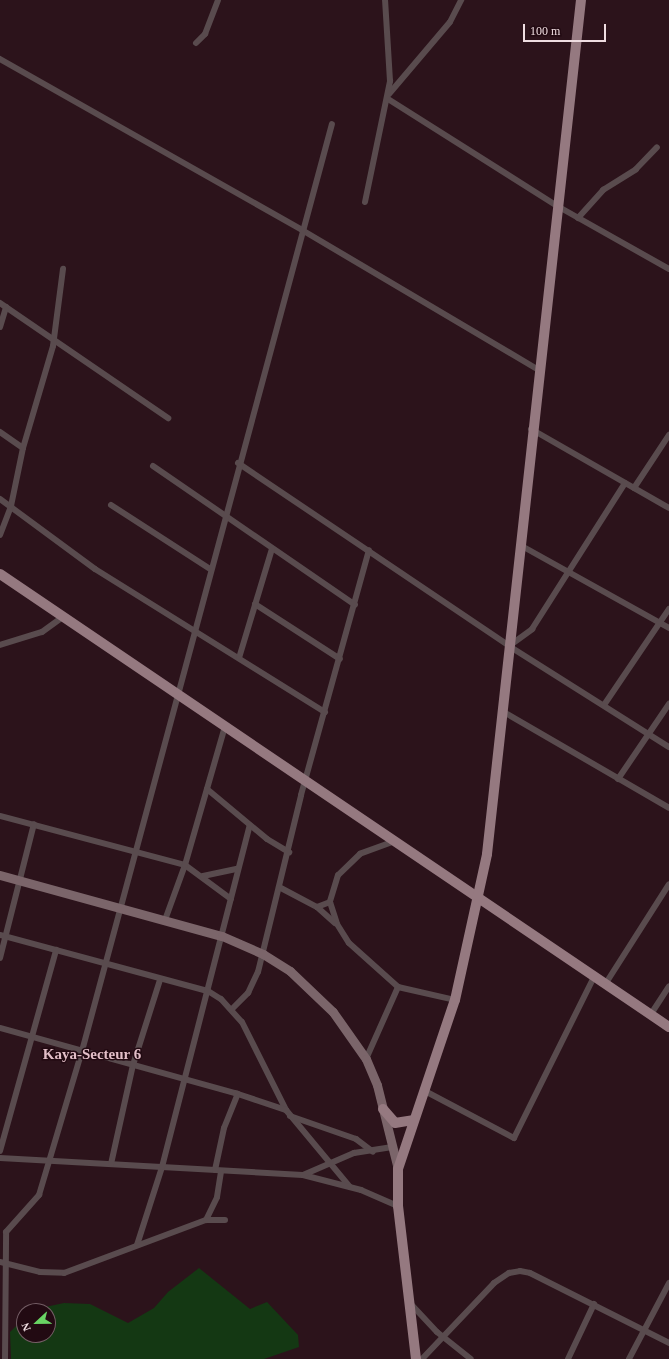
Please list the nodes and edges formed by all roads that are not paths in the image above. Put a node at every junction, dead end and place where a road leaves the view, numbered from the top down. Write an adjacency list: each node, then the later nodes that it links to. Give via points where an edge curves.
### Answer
1 (218, 0): 5 (street, via 205,34)
2 (385, 0): 7 (street, via 390,52)
3 (461, 0): 7 (street, via 450,22)
4 (581, 0): 11 (main road)
5 (196, 43)
6 (0, 59): 13 (street)
7 (388, 97): 10 (street); 11 (street)
8 (332, 124): 13 (street)
9 (657, 147): 12 (street, via 636,168 603,190)
10 (365, 202)
11 (559, 207): 12 (street); 19 (main road)
12 (578, 218): 15 (street)
13 (302, 230): 19 (street); 25 (street)
14 (63, 268): 18 (street)
15 (669, 269)
16 (3, 305): 17 (street); 18 (street)
17 (0, 327)
18 (54, 340): 20 (street); 24 (street)
19 (539, 370): 21 (main road)
20 (168, 418)
21 (531, 429): 27 (street); 35 (main road)
22 (0, 432): 24 (street)
23 (669, 435): 28 (street)
24 (23, 448): 31 (street)
25 (238, 463): 33 (street); 37 (street)
26 (153, 466): 33 (street)
27 (625, 483): 28 (street); 39 (street)
28 (634, 488): 32 (street)
29 (0, 499): 31 (street)
30 (111, 505): 38 (street)
31 (11, 506): 34 (street); 47 (street, via 95,569)
32 (669, 508)
33 (224, 517): 36 (street); 38 (street)
34 (0, 535)
35 (520, 545): 39 (street); 49 (main road)
36 (272, 549): 41 (street); 42 (street)
37 (369, 550): 42 (street); 49 (street)
38 (210, 569): 47 (street)
39 (568, 572): 45 (street); 49 (street, via 532,629)
40 (0, 574): 44 (main road)
41 (255, 604): 50 (street); 51 (street)
42 (355, 604): 51 (street)
43 (669, 609): 45 (street)
44 (63, 617): 48 (street, via 42,632); 52 (main road)
45 (660, 622): 46 (street); 54 (street)
46 (669, 628)
47 (194, 630): 50 (street); 52 (street)
48 (0, 645)
49 (509, 646): 54 (street); 55 (main road)
50 (239, 658): 56 (street)
51 (340, 659): 56 (street)
52 (179, 696): 57 (main road); 68 (street)
53 (669, 704): 58 (street)
54 (604, 705): 58 (street)
55 (502, 711): 60 (street); 77 (main road, via 487,854)
56 (325, 712): 61 (street)
57 (225, 726): 61 (main road); 62 (street)
58 (648, 735): 59 (street); 60 (street)
59 (669, 747)
60 (618, 779): 63 (street)
61 (306, 780): 67 (main road); 69 (street)
62 (207, 789): 66 (street); 70 (street)
63 (669, 808)
64 (0, 816): 65 (street)
65 (34, 824): 68 (street); 74 (street)
66 (250, 825): 69 (street); 71 (street)
67 (396, 840): 77 (main road); 79 (street, via 373,847 344,867 335,882)
68 (134, 850): 70 (street); 81 (street)
69 (289, 852): 76 (street)
70 (185, 865): 73 (street); 82 (street)
71 (237, 869): 73 (street); 78 (street)
72 (0, 875): 74 (main road)
73 (203, 876): 78 (street)
74 (21, 881): 81 (main road); 84 (street)
75 (669, 884): 92 (street)
76 (279, 887): 80 (street); 87 (street)
77 (478, 897): 90 (main road); 96 (main road)
78 (231, 899): 85 (street)
79 (330, 902): 80 (street); 83 (street)
80 (317, 907): 83 (street)
81 (119, 908): 82 (main road); 89 (street)
82 (165, 920): 85 (main road)
83 (336, 924): 94 (street, via 352,947)
84 (3, 936): 86 (street); 88 (street)
85 (222, 936): 87 (main road); 95 (street)
86 (56, 950): 89 (street); 101 (street)
87 (263, 954): 97 (street, via 252,986); 103 (main road, via 306,983 345,1026)
88 (0, 958)
89 (106, 964): 91 (street); 102 (street)
90 (594, 975): 92 (main road); 106 (street, via 514,1138)
91 (160, 980): 95 (street); 104 (street)
92 (606, 983): 98 (main road)
93 (669, 986): 98 (street)
94 (398, 987): 96 (street); 103 (street)
95 (208, 991): 97 (street); 105 (street)
96 (454, 1000): 106 (main road)
97 (232, 1009): 109 (street)
98 (651, 1014): 99 (main road)
99 (669, 1027)
100 (0, 1028): 101 (street)
101 (33, 1036): 102 (street); 112 (street)
102 (82, 1052): 104 (street); 115 (street)
103 (366, 1059): 108 (main road)
104 (133, 1064): 105 (street); 117 (street)
105 (183, 1078): 107 (street); 118 (street)
106 (423, 1090): 110 (main road)
107 (238, 1094): 109 (street); 120 (street, via 224,1128)
108 (383, 1109): 110 (main road, via 395,1123); 111 (main road)
109 (288, 1113): 113 (street, via 356,1139); 116 (street)
110 (413, 1120): 119 (main road)
111 (391, 1147): 113 (street); 119 (main road)
112 (0, 1152)
113 (373, 1152): 116 (street, via 354,1153)
114 (0, 1158): 115 (street)
115 (49, 1160): 117 (street); 127 (street, via 39,1195 6,1232)
116 (328, 1162): 121 (street); 122 (street)
117 (111, 1164): 118 (street)
118 (162, 1167): 120 (street); 126 (street)
119 (398, 1169): 123 (main road)
120 (218, 1170): 121 (street); 124 (street, via 216,1197)
121 (303, 1175): 122 (street)
122 (350, 1187): 123 (street)
123 (398, 1206): 129 (main road)
124 (206, 1220): 125 (street); 126 (street)
125 (225, 1220)
126 (137, 1245): 127 (street, via 64,1273 33,1270)
127 (3, 1262): 134 (street)
128 (669, 1283): 131 (street)
129 (409, 1302): 132 (street); 135 (main road)
130 (594, 1304): 131 (street); 132 (street, via 530,1273 509,1273); 138 (street)
131 (644, 1330): 133 (street); 139 (street)
132 (444, 1337): 136 (street); 137 (street)
133 (669, 1343)
134 (5, 1359)
135 (416, 1359)
136 (422, 1359)
137 (471, 1359)
138 (568, 1359)
139 (629, 1359)

